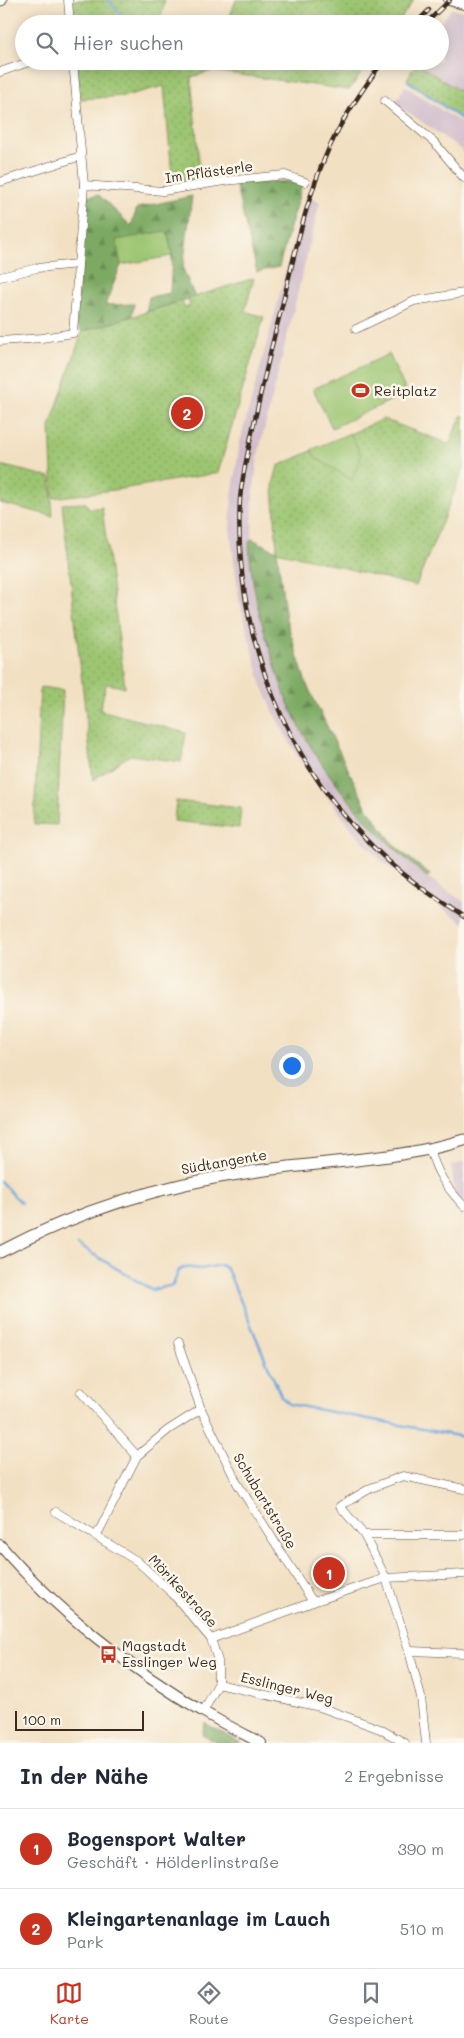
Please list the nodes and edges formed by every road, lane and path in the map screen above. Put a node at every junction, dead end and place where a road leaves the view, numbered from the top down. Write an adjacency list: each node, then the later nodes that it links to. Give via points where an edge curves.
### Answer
1 (68, 0): 4 (street)
2 (449, 0): 3 (street)
3 (464, 4)
4 (69, 15)
5 (15, 67): 7 (street)
6 (74, 70): 9 (street)
7 (0, 72)
8 (385, 101): 10 (street, via 434,142)
9 (81, 156): 11 (street); 13 (street)
10 (464, 178)
11 (0, 182)
12 (305, 182): 13 (street, Im Pflästerle, via 285,175 163,191)
13 (84, 185): 14 (street)
14 (78, 264): 15 (street, via 37,268); 18 (street, via 73,332)
15 (0, 277)
16 (464, 293): 17 (street, via 414,301)
17 (356, 329)
18 (0, 341)
19 (464, 1140): 20 (main road, Südtangente)
20 (430, 1149): 21 (street, via 435,1168); 22 (main road, Südtangente, via 252,1171 162,1189 44,1230)
21 (464, 1206)
22 (0, 1252)
23 (178, 1344): 25 (street, Schubartstraße)
24 (81, 1392): 26 (street)
25 (201, 1409): 26 (street, via 168,1430); 35 (street, Schubartstraße, via 237,1483)
26 (137, 1456): 29 (street)
27 (464, 1489): 30 (street, via 402,1476 371,1488 340,1506)
28 (56, 1512): 29 (street, Mörikestraße)
29 (96, 1535): 36 (street, Mörikestraße, via 137,1561 173,1594)
30 (364, 1535): 31 (street); 34 (street)
31 (464, 1535)
32 (0, 1545): 40 (street, via 86,1629)
33 (464, 1574): 34 (street)
34 (386, 1578): 35 (street); 37 (street)
35 (313, 1602): 36 (street)
36 (211, 1639): 39 (street, Mörikestraße, via 218,1661)
37 (409, 1651): 38 (street); 43 (street, via 421,1697)
38 (464, 1653)
39 (218, 1684): 40 (street, Mörikestraße); 42 (street, Esslinger Weg, via 320,1707 380,1729)
40 (203, 1712): 41 (street)
41 (261, 1743)
42 (404, 1743)
43 (426, 1743)

